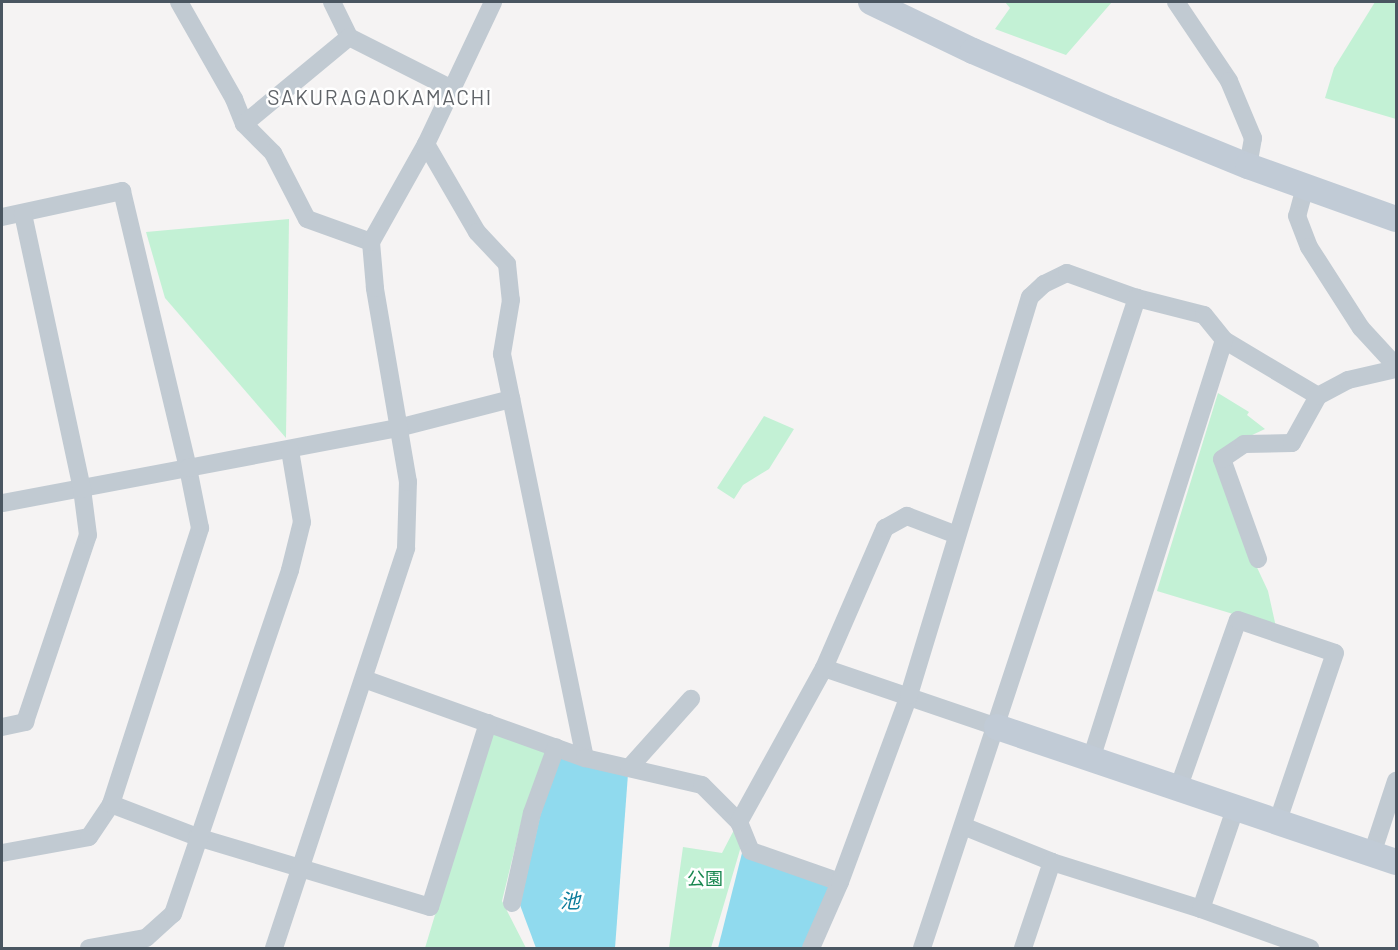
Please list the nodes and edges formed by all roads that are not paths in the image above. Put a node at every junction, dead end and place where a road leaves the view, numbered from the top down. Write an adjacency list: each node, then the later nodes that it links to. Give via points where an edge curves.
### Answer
1 (179, 2): 8 (street)
2 (332, 2): 6 (street)
3 (493, 2): 7 (street)
4 (871, 2): 10 (street, via 973,51)
5 (1176, 2): 10 (street, via 1229,81 1253,138)
6 (349, 38): 7 (street); 8 (street)
7 (452, 89): 9 (street)
8 (244, 124): 15 (street, via 273,153 307,219)
9 (426, 144): 15 (street); 20 (street, via 477,231 507,264 511,300 502,354)
10 (1248, 166): 11 (street)
11 (1305, 187): 14 (street); 18 (street, via 1297,216 1310,247 1361,328)
12 (24, 213): 13 (street); 23 (street, via 122,191); 24 (street)
13 (2, 217)
14 (1396, 219)
15 (371, 242): 21 (street)
16 (1137, 298): 17 (street, via 1204,315); 26 (street, via 1066,273 1044,284 1030,297); 33 (street)
17 (1224, 340): 19 (street); 37 (street)
18 (1396, 368): 19 (street, via 1348,380)
19 (1318, 396): 27 (street, via 1292,443 1244,444 1222,459)
20 (511, 399): 21 (street); 36 (street)
21 (398, 428): 22 (street); 29 (street, via 408,482 406,548)
22 (290, 450): 23 (street); 46 (street, via 302,522 291,570)
23 (189, 468): 24 (street); 41 (street, via 200,528)
24 (82, 489): 25 (street); 34 (street, via 88,535 25,722)
25 (2, 503)
26 (957, 535): 28 (street, via 907,516 885,528); 30 (street)
27 (1258, 559)
28 (824, 668): 30 (street); 43 (street)
29 (364, 679): 32 (street); 51 (street)
30 (909, 695): 33 (street); 52 (street)
31 (691, 699): 38 (street)
32 (488, 723): 35 (street); 51 (street, via 430,907)
33 (997, 727): 37 (street); 45 (street)
34 (2, 728)
35 (556, 747): 36 (street); 53 (street, via 532,813)
36 (585, 758): 38 (street)
37 (1091, 759): 40 (street)
38 (629, 768): 43 (street, via 702,785)
39 (1396, 781): 48 (street)
40 (1178, 789): 42 (street); 44 (street, via 1238,620 1335,654)
41 (111, 804): 46 (street); 47 (street, via 88,837)
42 (1235, 809): 44 (street); 54 (street)
43 (738, 822): 52 (street, via 751,851)
44 (1277, 823): 48 (street)
45 (963, 826): 49 (street); 58 (street)
46 (197, 837): 51 (street); 55 (street, via 173,914 146,938)
47 (2, 853)
48 (1372, 854): 50 (street)
49 (1053, 862): 54 (street); 59 (street)
50 (1396, 862)
51 (301, 869): 56 (street)
52 (840, 882): 57 (street)
53 (512, 903)
54 (1201, 909): 60 (street)
55 (89, 948)
56 (274, 948)
57 (811, 948)
58 (922, 948)
59 (1023, 948)
60 (1310, 948)

